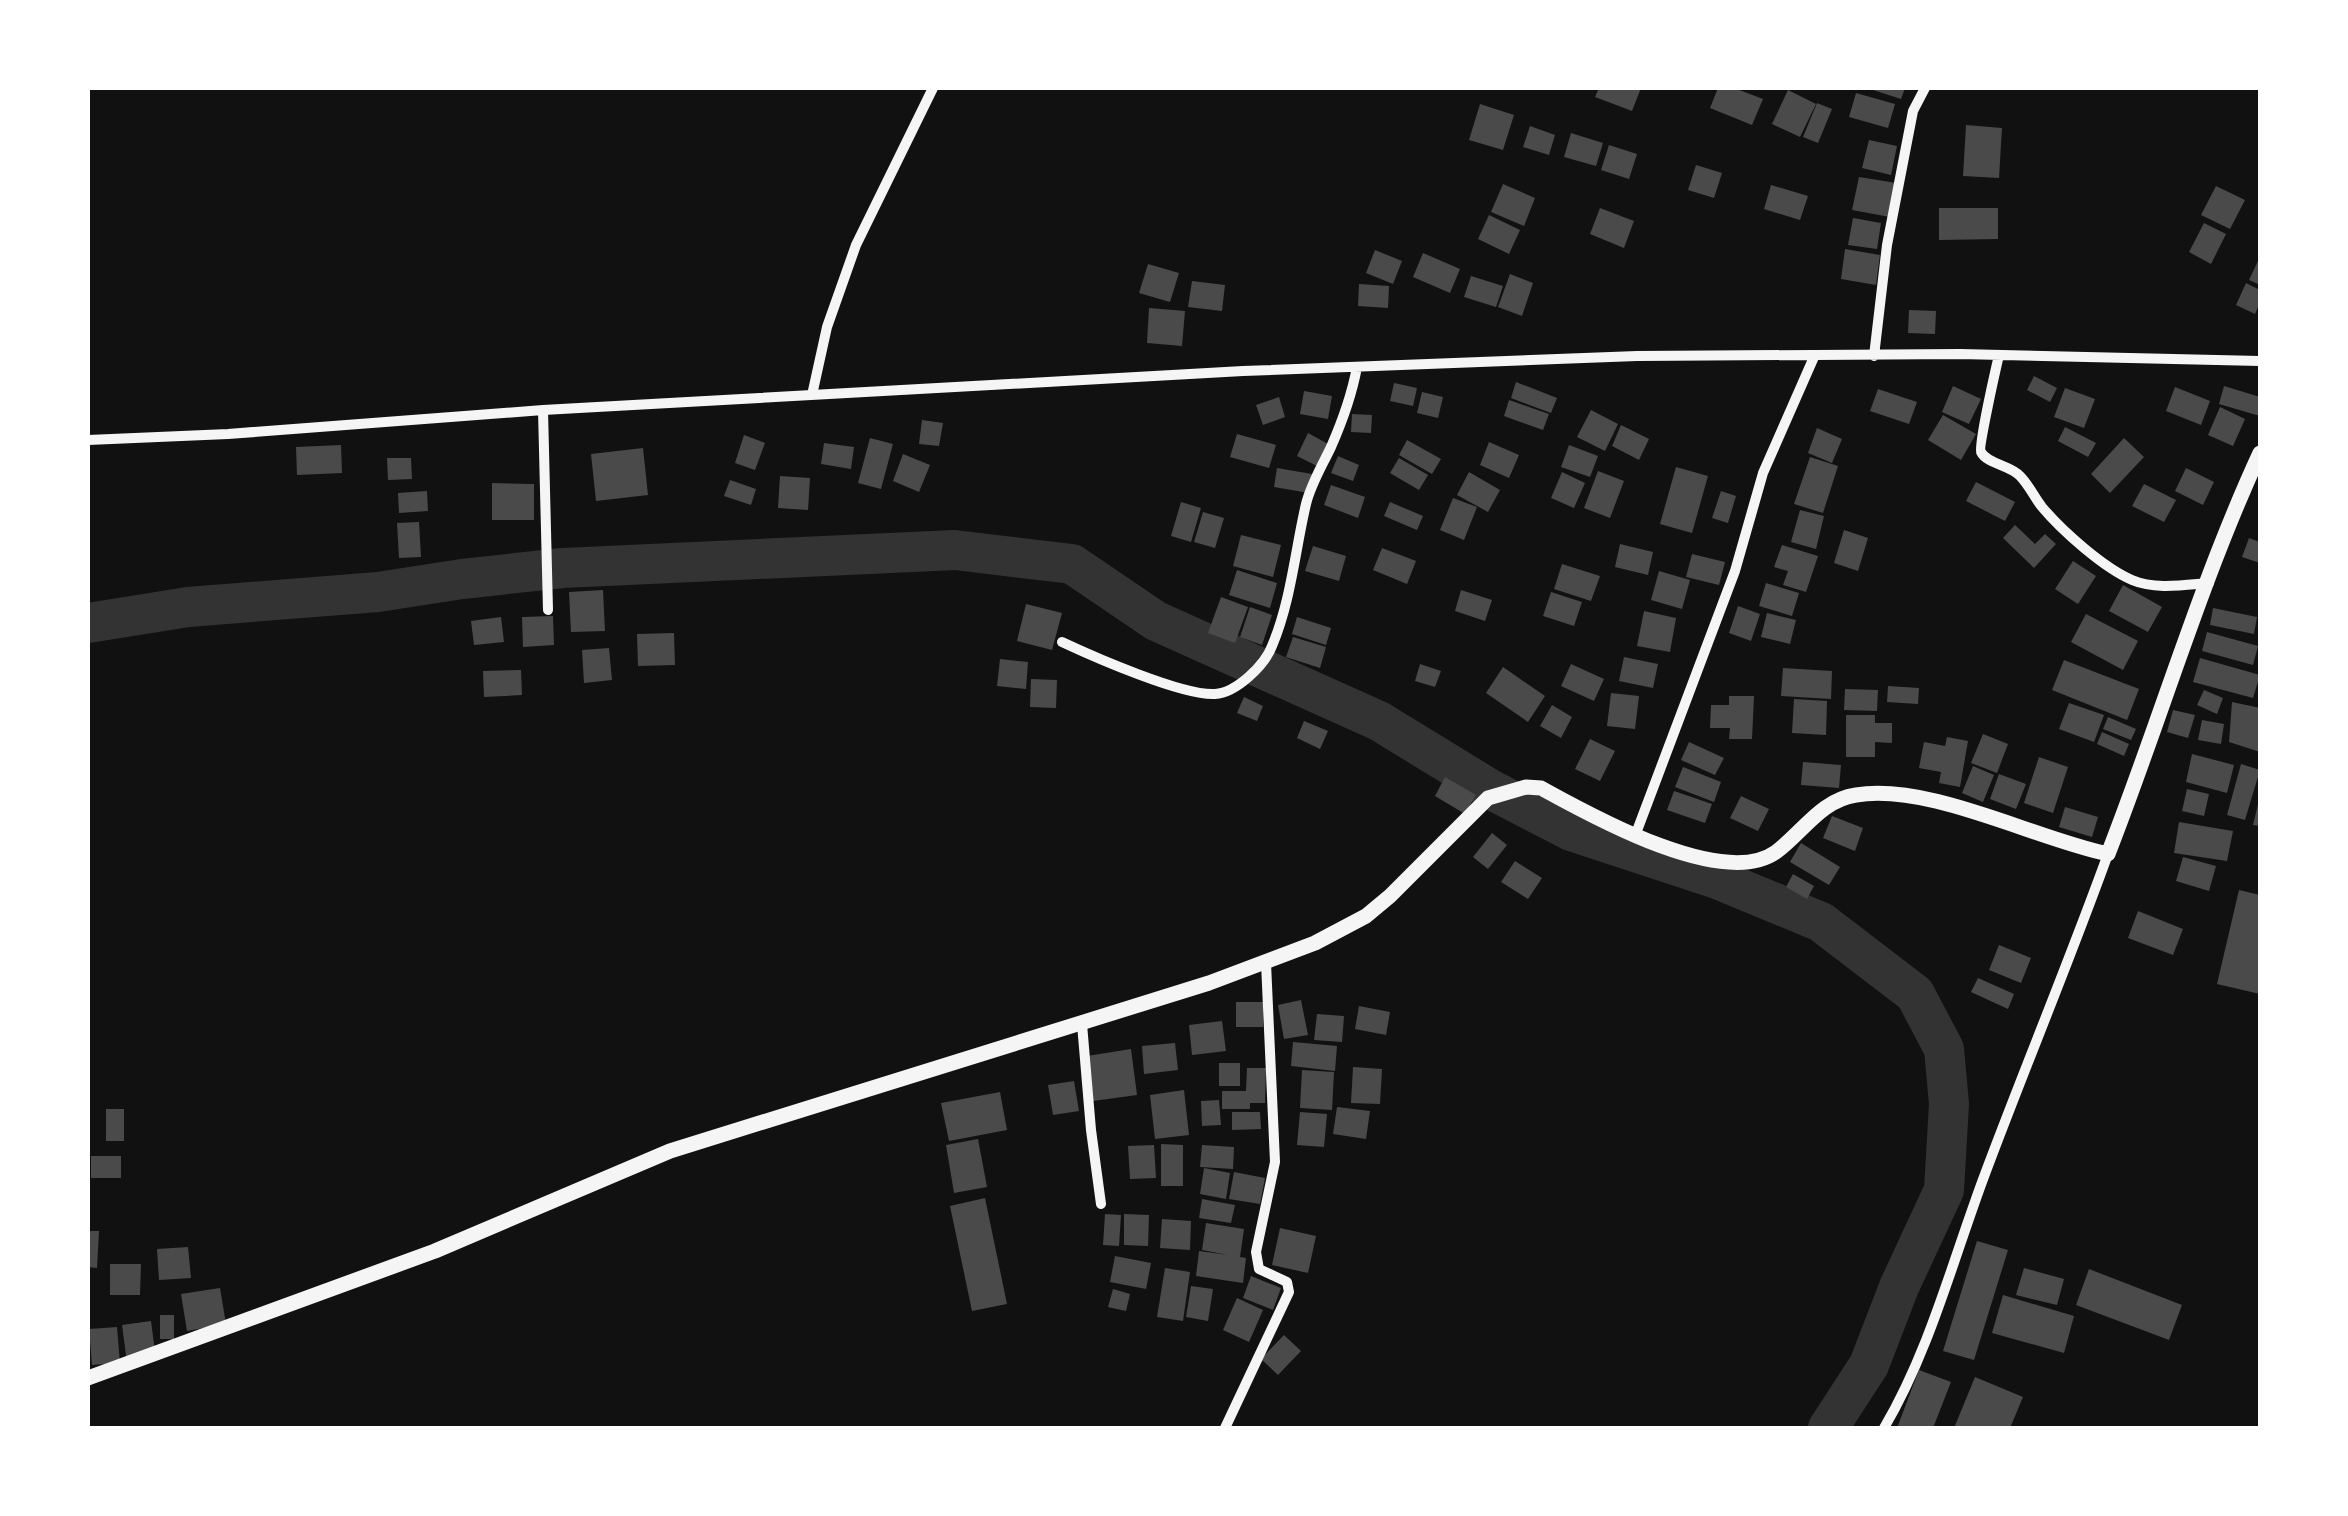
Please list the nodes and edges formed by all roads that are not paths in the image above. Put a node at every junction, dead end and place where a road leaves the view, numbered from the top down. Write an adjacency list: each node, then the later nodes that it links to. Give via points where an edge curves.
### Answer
1 (933, 88): 8 (street, via 856,244)
2 (1925, 88): 4 (street, via 1913,111 1886,245)
3 (1998, 354): 4 (street); 6 (street); 12 (street, via 1980,438 1984,457 2018,474 2045,510 2132,580 2157,586)
4 (1874, 356): 5 (street)
5 (1814, 357): 7 (street); 15 (street, via 1763,473 1735,571)
6 (2260, 361)
7 (1358, 367): 8 (street); 14 (street, via 1306,504 1296,564 1265,660 1238,684 1213,694 1101,661)
8 (812, 395): 9 (street)
9 (543, 410): 10 (street); 13 (street)
10 (88, 440)
11 (2260, 454): 12 (street)
12 (2208, 583): 16 (street)
13 (548, 610)
14 (1062, 642)
15 (1636, 836): 16 (street, via 1717,860 1760,859 1833,802 1876,794 1933,802); 17 (street, via 1541,788 1488,798 1366,916)
16 (2108, 854): 22 (street, via 1927,1334)
17 (1266, 962): 18 (street); 21 (street, via 1275,1162 1256,1252 1258,1269 1287,1282 1289,1292)
18 (1082, 1024): 19 (street); 20 (street, via 670,1151 435,1251)
19 (1101, 1204)
20 (88, 1378)
21 (1225, 1428)
22 (1884, 1428)

